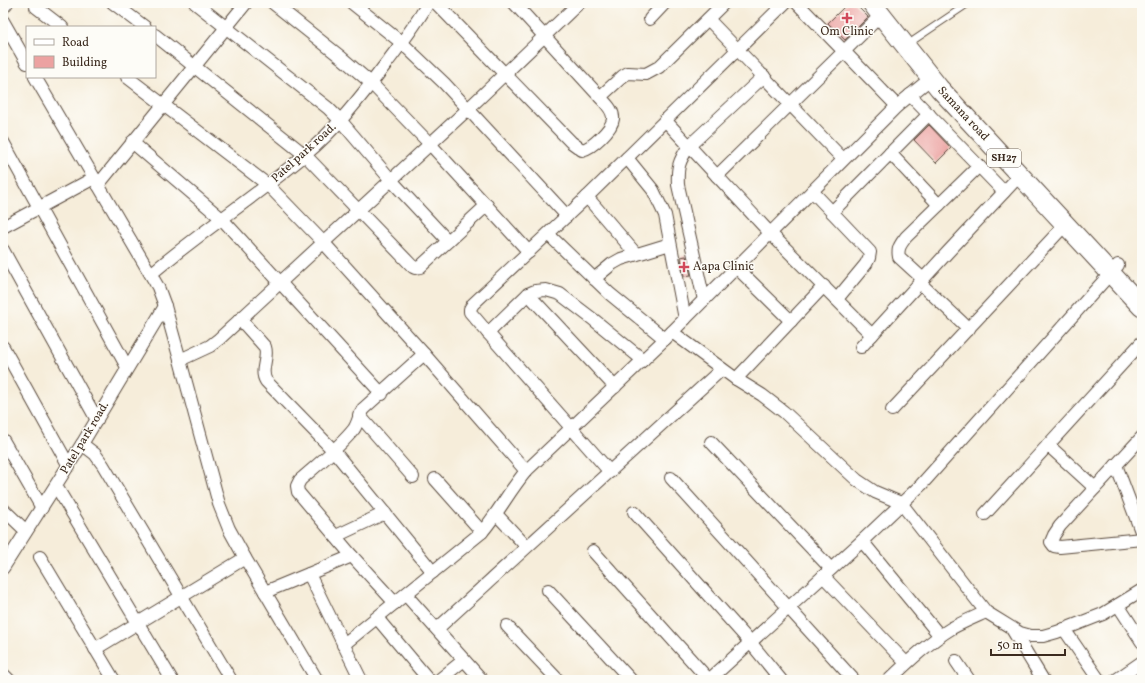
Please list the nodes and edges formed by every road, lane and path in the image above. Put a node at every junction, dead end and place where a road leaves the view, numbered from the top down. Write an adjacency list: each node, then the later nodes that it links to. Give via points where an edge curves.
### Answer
1 (7, 3): 17 (street)
2 (114, 3): 22 (street)
3 (195, 3): 23 (street)
4 (246, 3): 23 (street)
5 (273, 3): 37 (street)
6 (352, 3): 27 (street)
7 (514, 3): 25 (street)
8 (578, 3): 25 (street)
9 (665, 3): 18 (street)
10 (724, 3): 19 (street)
11 (784, 3): 28 (street)
12 (797, 3): 29 (street)
13 (969, 3): 26 (lane)
14 (429, 4): 27 (street, Patel park road.); 32 (street)
15 (36, 7): 21 (street)
16 (880, 7): 26 (main road, Samana road / SH27); 29 (street); 36 (main road, Samana road / SH27)
17 (3, 8)
18 (650, 19)
19 (708, 19): 28 (street); 39 (street, via 656,69 646,74 628,73)
20 (3, 21): 30 (street)
21 (61, 26)
22 (143, 26)
23 (227, 28): 31 (street); 45 (street, via 320,101)
24 (156, 36): 31 (street)
25 (545, 36): 32 (street); 39 (street)
26 (914, 40): 82 (main road, Samana road / SH27, via 937,70)
27 (402, 43): 37 (street, Patel park road.); 43 (street)
28 (738, 49): 33 (street); 46 (street)
29 (843, 52): 41 (street); 42 (street)
30 (26, 61)
31 (195, 66): 40 (street); 52 (street)
32 (505, 74): 39 (street, via 571,142 582,150 587,149 605,133 613,120 612,113); 43 (street)
33 (764, 76): 41 (street); 50 (street)
34 (36, 78): 59 (street)
35 (128, 78): 40 (street)
36 (930, 78): 38 (street); 56 (main road, Samana road / SH27)
37 (371, 83): 45 (street, Patel park road.); 49 (street)
38 (910, 94): 42 (street); 44 (street)
39 (600, 97)
40 (163, 104): 48 (street); 60 (street)
41 (791, 104): 54 (street); 57 (street)
42 (897, 106): 54 (street)
43 (468, 109): 49 (street); 69 (street)
44 (929, 114): 51 (street); 55 (street)
45 (340, 120): 52 (street, Patel park road.); 58 (street)
46 (665, 120): 50 (street); 53 (street)
47 (3, 142): 66 (street)
48 (132, 142): 59 (street); 70 (street)
49 (430, 144): 58 (street); 64 (street)
50 (689, 146): 57 (street); 91 (street, via 680,159 677,170 678,185)
51 (890, 154): 65 (street); 68 (street)
52 (305, 155): 60 (street, Patel park road.); 67 (street)
53 (627, 158): 63 (street); 77 (street, via 653,190 660,203 665,215)
54 (843, 159): 61 (street)
55 (979, 166): 62 (street); 65 (street)
56 (1020, 175): 62 (street); 71 (main road, Samana road / SH27)
57 (717, 176): 73 (street)
58 (392, 180): 67 (street); 75 (street)
59 (96, 181): 66 (street); 83 (street)
60 (268, 185): 70 (street, Patel park road.); 76 (street)
61 (812, 191): 68 (street); 73 (street)
62 (1004, 192): 85 (street)
63 (587, 197): 69 (street); 80 (street)
64 (487, 205): 75 (street); 79 (street)
65 (939, 206): 85 (street, via 906,237 898,252 899,257)
66 (39, 209): 72 (street); 107 (street)
67 (358, 211): 75 (street, via 409,264 416,268); 76 (street)
68 (832, 212): 90 (street, via 870,252 866,264)
69 (567, 216): 74 (street)
70 (222, 219): 83 (street, Patel park road.); 86 (street)
71 (1065, 225): 82 (main road, Samana road / SH27); 97 (street)
72 (3, 228)
73 (770, 232): 81 (street); 87 (street)
74 (548, 234): 79 (street); 84 (street)
75 (448, 241)
76 (323, 242): 86 (street); 104 (street)
77 (670, 244): 80 (street); 95 (street)
78 (3, 250): 114 (street)
79 (529, 252): 98 (street, via 471,307 470,312)
80 (636, 254): 84 (street, via 612,264)
81 (736, 267): 91 (street); 96 (street)
82 (1114, 269): 88 (main road, Samana road / SH27); 93 (main road, Samana road / SH27); 131 (street, via 921,485)
83 (151, 274): 92 (street)
84 (594, 279): 99 (street, via 610,294)
85 (921, 281): 97 (street); 100 (street)
86 (280, 283): 94 (street); 111 (street)
87 (824, 286): 90 (street); 96 (street)
88 (1142, 291)
89 (528, 294): 98 (street); 106 (street, via 535,290 560,294); 110 (street)
90 (837, 299): 100 (street)
91 (704, 300): 95 (street)
92 (164, 306): 105 (street); 107 (street, Patel park road.)
93 (1142, 307)
94 (240, 319): 105 (street, via 214,343); 121 (street, via 267,352 263,377)
95 (685, 319): 99 (street)
96 (791, 321): 109 (street)
97 (969, 328): 112 (street)
98 (488, 333): 115 (street)
99 (669, 335): 106 (street); 108 (street)
100 (872, 335): 103 (street)
101 (1142, 342): 120 (street)
102 (3, 347): 123 (street)
103 (861, 347)
104 (424, 354): 111 (street); 124 (street)
105 (180, 360): 148 (street, via 219,504)
106 (643, 360): 110 (street)
107 (127, 367): 114 (street, Patel park road.)
108 (722, 369): 109 (street); 125 (street)
109 (736, 379): 131 (street, via 784,412 857,480 875,492)
110 (615, 387): 115 (street)
111 (382, 394): 113 (street)
112 (892, 410)
113 (359, 415): 121 (street, via 355,426); 126 (street)
114 (97, 420): 119 (street, Patel park road.)
115 (570, 428): 124 (street); 125 (street)
116 (1142, 437): 122 (street)
117 (3, 440): 132 (street)
118 (711, 442): 151 (street)
119 (82, 444): 123 (street, Patel park road.); 157 (street, via 95,454)
120 (1048, 445): 130 (street); 137 (street)
121 (333, 450): 135 (street); 141 (street, via 300,480 297,486 298,492)
122 (1116, 465): 130 (street); 140 (street)
123 (69, 466): 129 (street, Patel park road.)
124 (526, 471): 136 (street)
125 (610, 472): 144 (street)
126 (413, 477)
127 (671, 478): 160 (street)
128 (435, 479): 139 (street)
129 (56, 486): 132 (street, Patel park road.); 163 (street)
130 (1095, 488): 142 (street, via 1054,535 1054,546)
131 (901, 503): 143 (street); 161 (street)
132 (42, 508): 138 (street, Patel park road.)
133 (3, 509): 138 (street)
134 (634, 512): 169 (street)
135 (385, 514): 141 (street); 150 (street)
136 (496, 514): 139 (street); 144 (street)
137 (985, 514)
138 (26, 531): 149 (street, Patel park road.)
139 (482, 532): 150 (street)
140 (1142, 534)
141 (336, 536): 146 (street)
142 (1142, 539)
143 (862, 541): 151 (street); 168 (street)
144 (526, 546): 166 (street)
145 (593, 551): 190 (street)
146 (352, 556): 152 (street); 158 (street)
147 (40, 557): 172 (street)
148 (245, 558): 155 (street); 157 (street)
149 (3, 568)
150 (434, 572): 156 (street)
151 (827, 572): 160 (street); 176 (street)
152 (309, 574): 155 (street); 171 (street)
153 (548, 590): 189 (street)
154 (1142, 590): 159 (street)
155 (265, 592): 183 (street)
156 (406, 595): 158 (street); 166 (street)
157 (180, 597): 163 (street); 182 (street)
158 (395, 603): 162 (street)
159 (1118, 605): 167 (street, via 1103,614); 170 (street)
160 (788, 607): 169 (street); 178 (street)
161 (986, 612): 165 (street); 168 (street)
162 (377, 618): 171 (street); 185 (street)
163 (138, 623): 172 (street); 181 (street)
164 (507, 626): 188 (street)
165 (1011, 628): 167 (street, via 1031,636 1043,636); 194 (street)
166 (437, 629): 173 (street)
167 (1064, 629): 195 (street)
168 (940, 636): 176 (street)
169 (750, 642): 190 (street); 191 (street)
170 (1142, 642)
171 (343, 645): 184 (street)
172 (95, 649): 180 (street)
173 (464, 660): 186 (street); 187 (street)
174 (956, 661): 193 (street)
175 (1142, 662): 196 (street)
176 (906, 663): 192 (street)
177 (3, 674): 179 (street)
178 (853, 679)
179 (10, 680)
180 (114, 680)
181 (172, 680)
182 (232, 680)
183 (317, 680)
184 (361, 680)
185 (429, 680)
186 (440, 680)
187 (482, 680)
188 (558, 680)
189 (631, 680)
190 (709, 680)
191 (781, 680)
192 (889, 680)
193 (969, 680)
194 (1044, 680)
195 (1099, 680)
196 (1116, 680)

